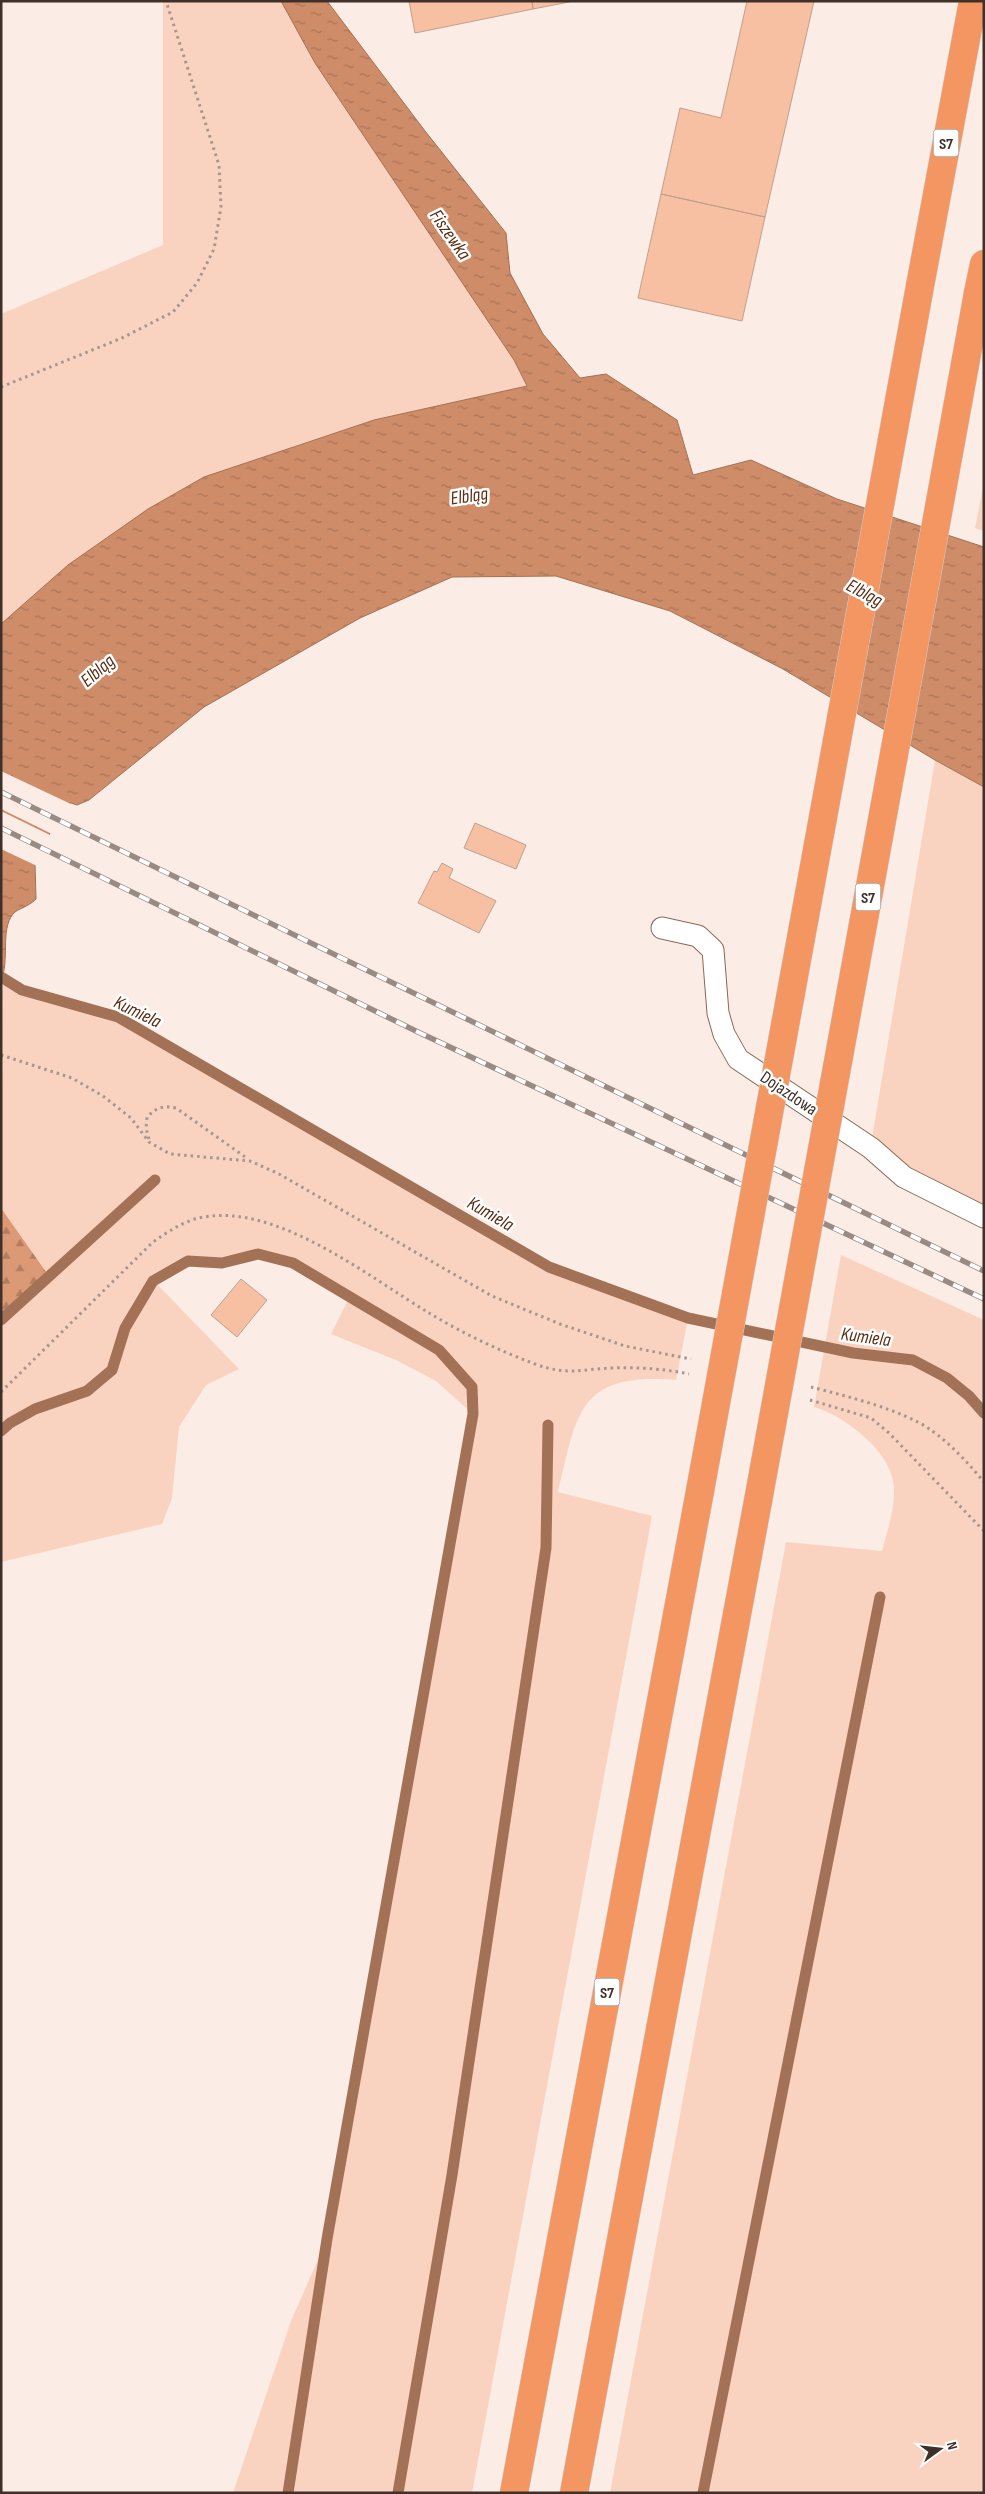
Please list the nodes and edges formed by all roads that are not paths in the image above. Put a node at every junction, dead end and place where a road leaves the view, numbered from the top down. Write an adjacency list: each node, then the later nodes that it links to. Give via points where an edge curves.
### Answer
1 (973, 1): 5 (highway, S7, bridge)
2 (984, 264): 6 (highway, S7, bridge)
3 (662, 928): 4 (lane, Dojazdowa, via 698,936 713,950 718,1013 724,1034 738,1059 871,1148 904,1177)
4 (984, 1217)
5 (514, 2493)
6 (574, 2493)

